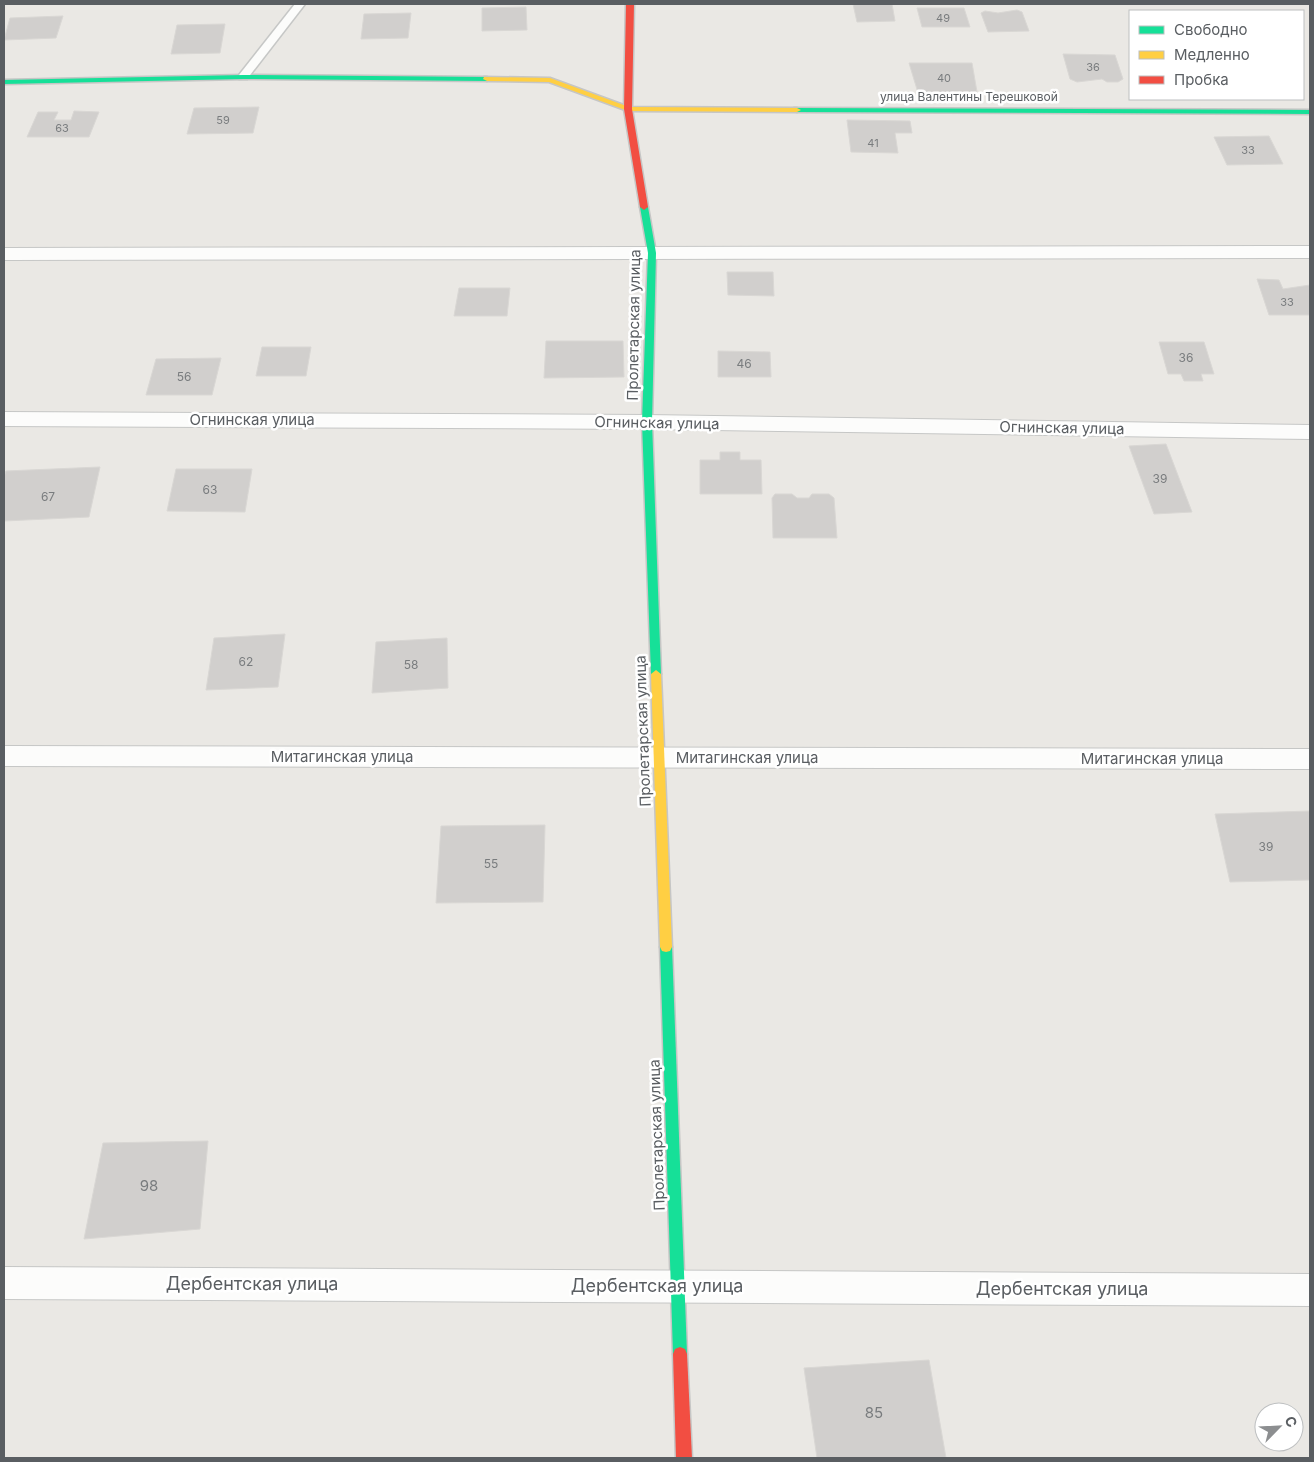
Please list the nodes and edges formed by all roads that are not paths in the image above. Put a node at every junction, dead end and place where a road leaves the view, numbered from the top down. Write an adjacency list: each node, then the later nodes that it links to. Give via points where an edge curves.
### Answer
1 (300, 4): 3 (lane)
2 (630, 4): 5 (street, Пролетарская улица)
3 (243, 77): 4 (street); 5 (street, via 550,80)
4 (4, 82)
5 (628, 109): 6 (street, улица Валентины Терешковой); 8 (street, Пролетарская улица)
6 (1310, 112)
7 (1310, 252): 8 (street)
8 (652, 253): 9 (street); 11 (street, Пролетарская улица)
9 (4, 254)
10 (4, 419): 11 (street, Огнинская улица)
11 (647, 422): 12 (street, Огнинская улица); 14 (street, Пролетарская улица)
12 (1310, 432)
13 (4, 756): 14 (street, Митагинская улица)
14 (659, 758): 15 (street, Митагинская улица); 17 (street, Пролетарская улица)
15 (1310, 759)
16 (4, 1282): 17 (street, Дербентская улица)
17 (678, 1286): 18 (street, Дербентская улица); 19 (street, Пролетарская улица)
18 (1310, 1290)
19 (684, 1458)

